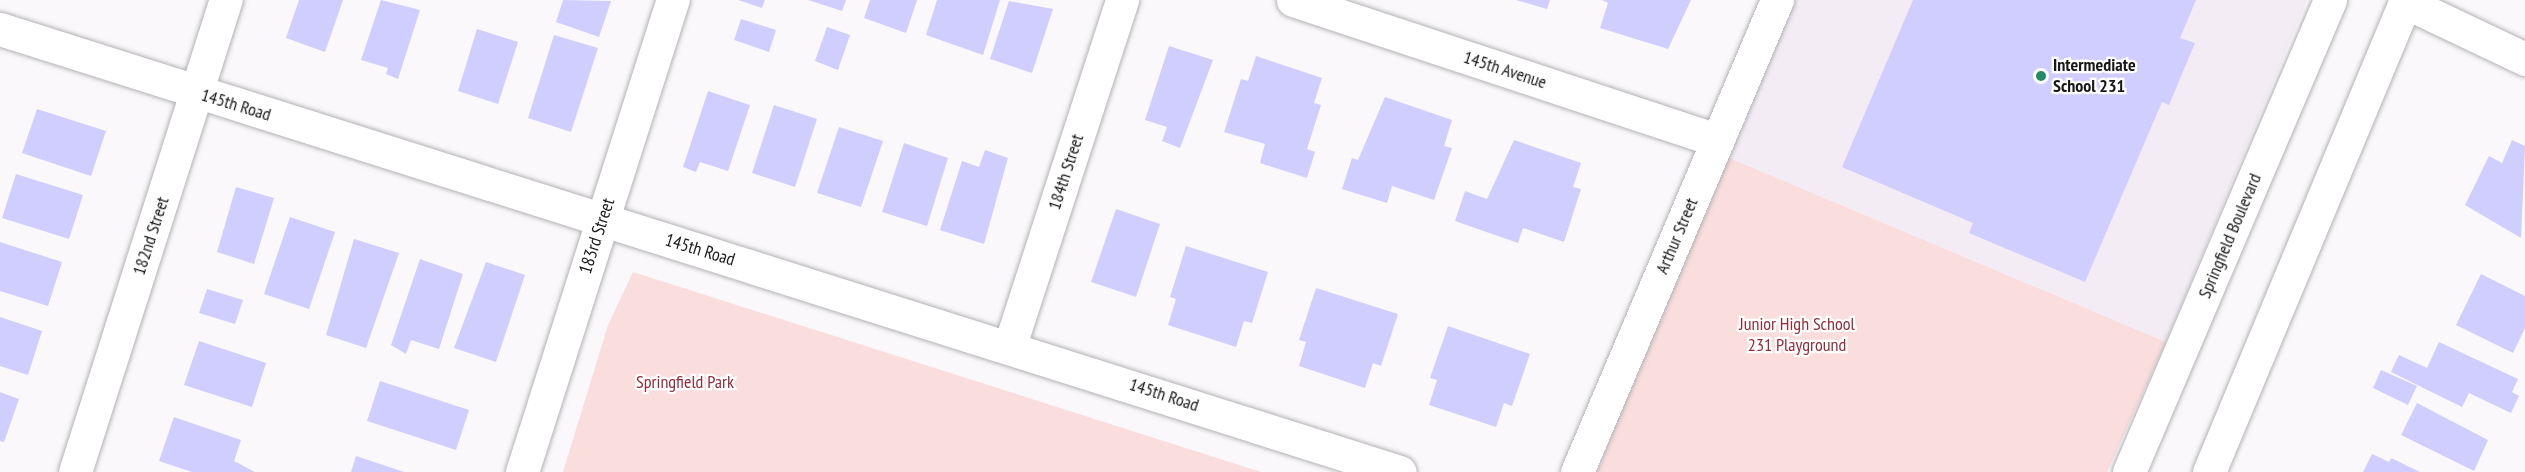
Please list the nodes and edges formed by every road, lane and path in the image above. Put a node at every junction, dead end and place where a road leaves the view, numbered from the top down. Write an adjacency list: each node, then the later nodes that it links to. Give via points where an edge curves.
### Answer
1 (226, 0): 10 (street, 182nd Street)
2 (673, 0): 12 (street, 183rd Street)
3 (1122, 0): 13 (street, 184th Street)
4 (1293, 0): 11 (street, 145th Avenue)
5 (1777, 0): 11 (street, Arthur Street)
6 (2330, 0): 18 (street, Springfield Boulevard)
7 (2406, 1): 9 (street); 19 (street)
8 (0, 29): 10 (street, 145th Road)
9 (2525, 59)
10 (198, 92): 12 (street, 145th Road); 14 (street, 182nd Street)
11 (1717, 140): 17 (street, Arthur Street)
12 (602, 220): 13 (street, 145th Road); 15 (street, 183rd Street)
13 (1010, 345): 16 (street, 145th Road)
14 (75, 472)
15 (522, 472)
16 (1400, 472)
17 (1577, 472)
18 (2129, 472)
19 (2209, 472)

